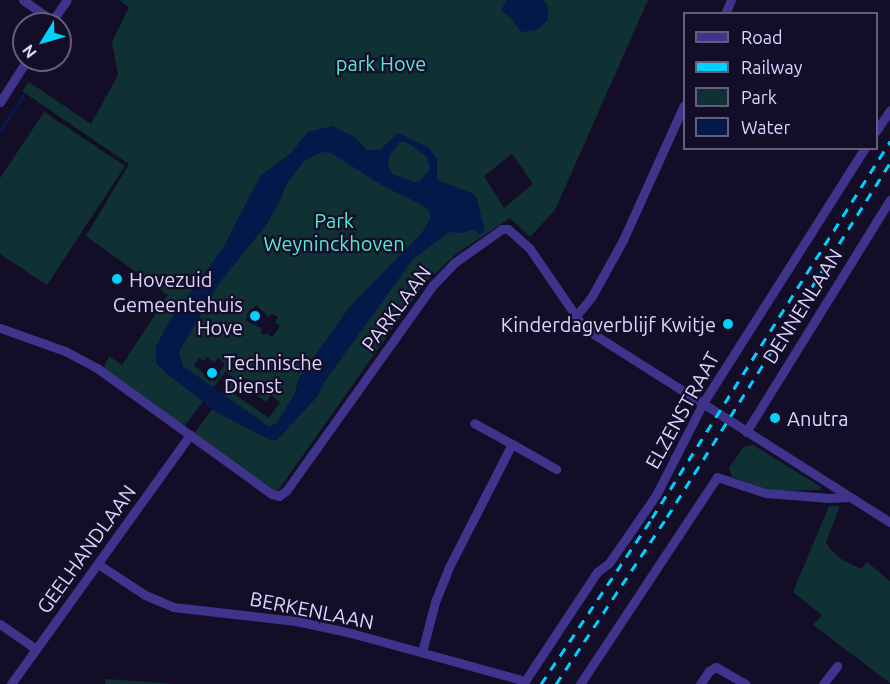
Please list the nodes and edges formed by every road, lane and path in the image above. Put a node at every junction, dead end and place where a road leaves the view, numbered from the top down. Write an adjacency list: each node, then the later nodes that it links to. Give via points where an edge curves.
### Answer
1 (23, 0): 2 (street)
2 (39, 12)
3 (19, 72): 4 (street)
4 (0, 102)
5 (683, 107): 10 (street, via 624,240)
6 (890, 110): 7 (street)
7 (878, 128)
8 (864, 150): 12 (street, ELZENSTRAAT)
9 (890, 200): 14 (street, DENNENLAAN)
10 (576, 316): 12 (street, PARKLAAN, via 584,328); 15 (street, PARKLAAN, via 530,249 508,229 502,229 454,263 433,285 279,496)
11 (0, 327): 15 (street, via 65,351 97,368)
12 (703, 403): 14 (street, PARKLAAN); 25 (street, ELZENSTRAAT, via 656,495 609,563 597,572)
13 (474, 423): 16 (street)
14 (746, 432): 18 (street, PARKLAAN)
15 (190, 435): 20 (street, GEELHANDLAAN)
16 (513, 444): 17 (street); 23 (street, via 448,569)
17 (556, 470)
18 (848, 497): 19 (street, PARKLAAN); 27 (street, via 766,493 717,477)
19 (890, 522)
20 (98, 564): 22 (street, GEELHANDLAAN); 23 (street, BERKENLAAN, via 145,595 173,607 296,621)
21 (0, 624): 22 (street)
22 (36, 649): 26 (street, GEELHANDLAAN)
23 (422, 652): 25 (street, BERKENLAAN)
24 (837, 666): 30 (street)
25 (524, 683)
26 (11, 684)
27 (580, 684)
28 (700, 684): 29 (street, via 716,667)
29 (745, 684)
30 (823, 684)

